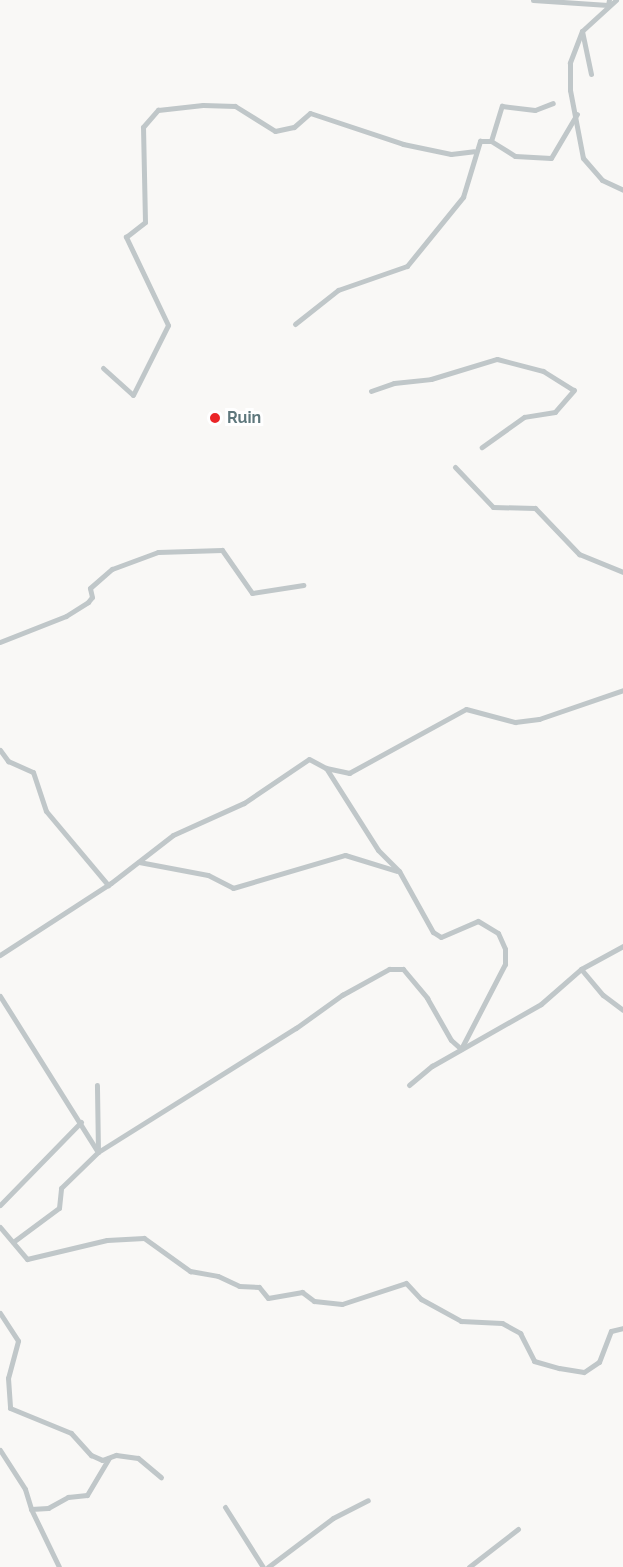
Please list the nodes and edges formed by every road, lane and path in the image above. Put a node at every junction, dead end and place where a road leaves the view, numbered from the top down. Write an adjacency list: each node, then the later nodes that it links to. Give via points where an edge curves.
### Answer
1 (533, 0): 3 (street)
2 (616, 0): 3 (street)
3 (608, 2): 4 (street)
4 (582, 31): 5 (street); 7 (street, via 570,63 570,90)
5 (591, 74)
6 (553, 104): 8 (street, via 535,110 502,106)
7 (578, 114): 8 (street, via 551,158 515,156); 10 (street, via 583,158 602,180)
8 (490, 141): 9 (street, via 480,141)
9 (474, 151): 11 (street, via 463,197 407,266 338,290); 12 (street, via 451,154 412,146 309,113 294,127 275,131 235,106 158,110 143,128 145,222 126,237 168,325 133,395)
10 (623, 190)
11 (295, 324)
12 (104, 368)
13 (371, 391): 14 (street, via 394,383 432,379 497,359 543,371 574,390 555,412 524,417)
14 (482, 447)
15 (455, 467): 16 (street, via 492,507 535,508 579,554)
16 (623, 572)
17 (303, 585): 18 (street, via 252,594 222,550 158,552 112,570 90,588 92,597 88,602 66,616)
18 (0, 642)
19 (623, 690): 21 (street, via 539,719 515,722 466,708 349,773)
20 (0, 750): 24 (street, via 8,761 33,772 46,811)
21 (326, 768): 22 (street, via 309,759 244,803 172,835); 23 (street, via 378,850)
22 (139, 862): 23 (street, via 208,875 233,888 345,855); 24 (street)
23 (399, 871): 30 (street, via 433,932 441,937 478,921 498,933 505,949 505,964)
24 (108, 885): 26 (street)
25 (623, 946): 27 (street)
26 (0, 955)
27 (581, 969): 29 (street, via 603,995); 30 (street, via 541,1004)
28 (0, 996): 33 (street)
29 (623, 1010)
30 (461, 1048): 32 (street); 34 (street, via 451,1040 427,998 403,969 389,969 342,994 296,1028)
31 (97, 1085): 34 (street)
32 (409, 1085)
33 (81, 1122): 34 (street); 35 (street)
34 (98, 1152): 37 (street, via 61,1188 58,1208)
35 (0, 1205)
36 (0, 1227): 37 (street)
37 (13, 1242): 39 (street, via 27,1259 107,1240 144,1238 190,1271 218,1276 239,1286 259,1287 268,1298 302,1292 314,1301 342,1304 406,1283 421,1299 461,1321 477,1325 491,1320 520,1333 534,1361 584,1372 599,1362 611,1330)
38 (0, 1313): 41 (street, via 18,1341 8,1378 10,1408 71,1433 91,1455 102,1460)
39 (623, 1328)
40 (0, 1450): 45 (street, via 26,1489)
41 (110, 1457): 42 (street, via 138,1458); 45 (street, via 87,1494 68,1497 48,1508)
42 (161, 1477)
43 (368, 1500): 49 (street, via 333,1518)
44 (225, 1507): 48 (street)
45 (31, 1509): 47 (street)
46 (518, 1529): 50 (street)
47 (59, 1567)
48 (263, 1567)
49 (268, 1567)
50 (469, 1567)

